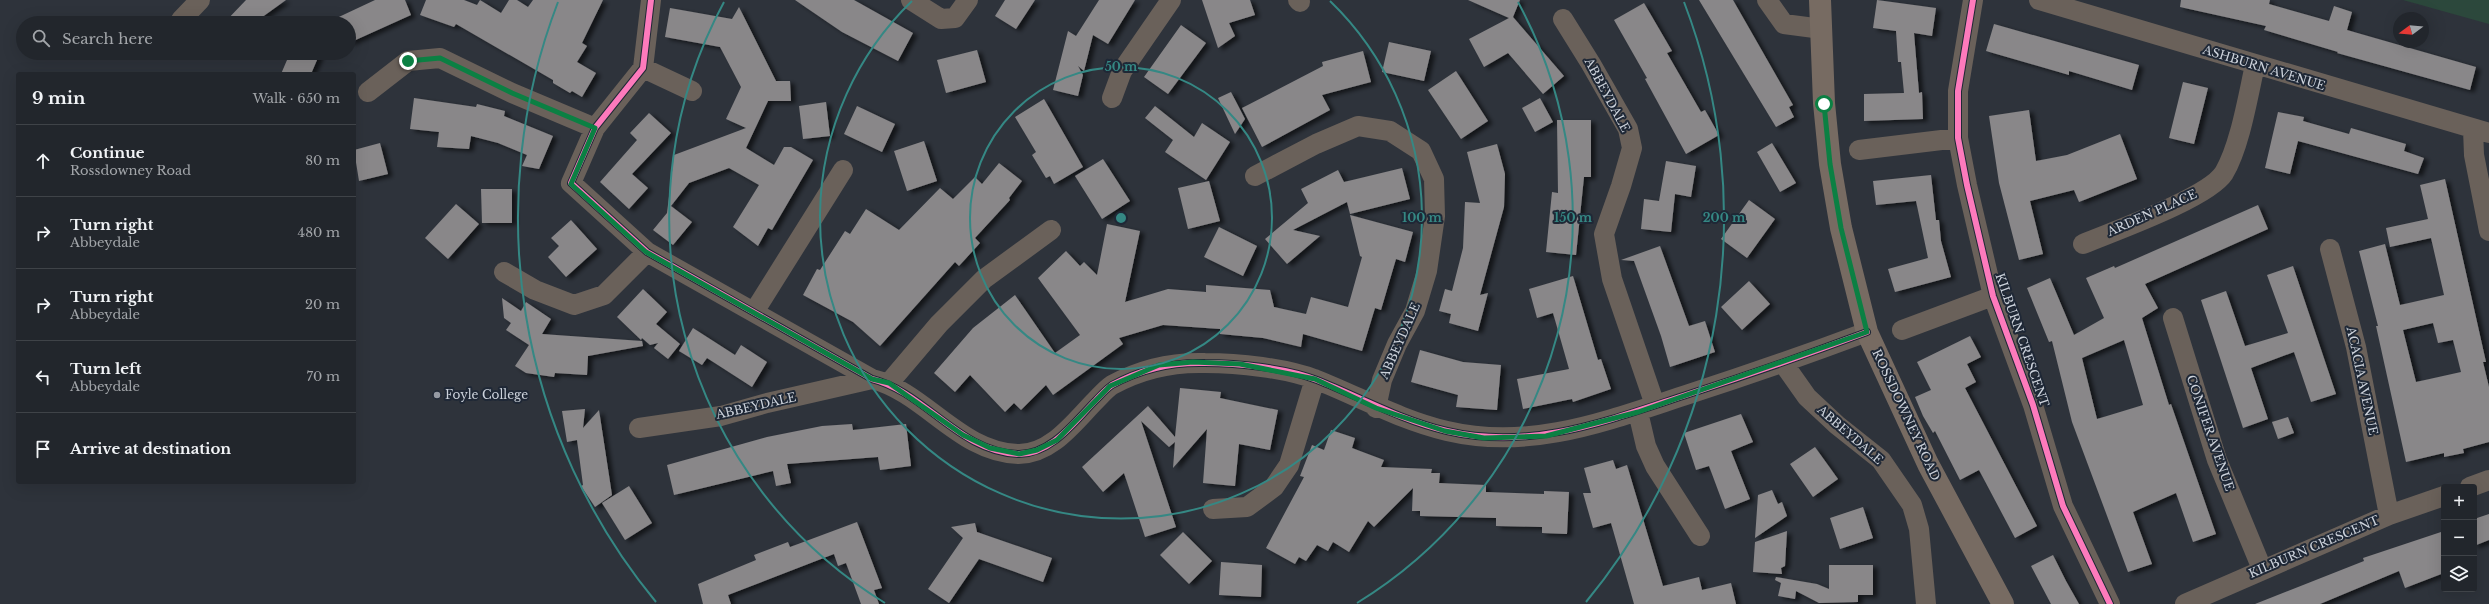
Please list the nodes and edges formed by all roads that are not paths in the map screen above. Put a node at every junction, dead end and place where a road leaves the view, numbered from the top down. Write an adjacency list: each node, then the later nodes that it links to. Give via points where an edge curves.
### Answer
1 (200, 0): 10 (street)
2 (650, 0): 14 (street)
3 (911, 0): 4 (street, via 942,19 955,18)
4 (968, 0)
5 (1172, 0): 17 (street, via 1122,71)
6 (1767, 0): 12 (street, via 1784,24)
7 (1820, 0): 12 (main road, ROSSDOWNEY ROAD)
8 (1974, 0): 20 (street, KILBURN CRESCENT, via 1958,91)
9 (2039, 0): 13 (street, ASHBURN AVENUE)
10 (185, 16)
11 (1563, 19): 39 (street, ABBEYDALE, via 1592,64 1628,129 1632,148 1604,234 1612,278)
12 (1822, 29): 34 (main road, ROSSDOWNEY ROAD, via 1824,104 1830,164 1841,228)
13 (2255, 65): 19 (street, ASHBURN AVENUE); 26 (street, ARDEN PLACE, via 2234,150 2224,174 2210,186 2185,200)
14 (643, 68): 15 (street); 18 (street)
15 (692, 91)
16 (368, 92): 18 (street, via 408,61 440,58 512,93)
17 (1112, 98)
18 (595, 128): 28 (street, via 571,184)
19 (2481, 131): 25 (street, via 2474,155)
20 (1958, 138): 21 (street); 30 (street, KILBURN CRESCENT)
21 (1859, 150)
22 (843, 170): 31 (street)
23 (1254, 176): 38 (street, ABBEYDALE, via 1358,126 1390,131 1421,151 1434,179 1436,216 1427,271 1415,311 1397,344 1382,380)
24 (1051, 230): 37 (street, via 984,279)
25 (2489, 231)
26 (2083, 244)
27 (2330, 249): 45 (street, ACACIA AVENUE, via 2356,347)
28 (646, 252): 29 (street, via 604,295 574,305 535,290); 31 (street)
29 (504, 272)
30 (1993, 296): 33 (street); 50 (street, KILBURN CRESCENT, via 2033,405 2063,506)
31 (754, 312): 37 (street)
32 (2173, 318): 47 (street, CONIFER AVENUE, via 2217,460)
33 (1902, 330)
34 (1867, 332): 35 (street); 49 (main road, ROSSDOWNEY ROAD, via 1928,464)
35 (1783, 363): 39 (street); 48 (street, ABBEYDALE, via 1807,397 1881,460 1912,504 1919,528)
36 (1315, 379): 37 (street, via 1240,364 1193,362 1159,365 1110,386 1057,440 1037,450 1019,454 990,448 963,435); 38 (street); 44 (street, via 1289,465 1274,487 1246,507)
37 (880, 381): 40 (street, ABBEYDALE, via 767,402 721,416)
38 (1376, 408): 39 (street, via 1445,431 1484,438 1546,436)
39 (1647, 409): 46 (street, ABBEYDALE, via 1646,446 1655,466)
40 (639, 428)
41 (2489, 480): 42 (street)
42 (2477, 484)
43 (2441, 497): 45 (street, KILBURN CRESCENT)
44 (1213, 509)
45 (2389, 515): 47 (street, KILBURN CRESCENT)
46 (1700, 536)
47 (2262, 569): 51 (street, KILBURN CRESCENT)
48 (1926, 604)
49 (2003, 604)
50 (2110, 604)
51 (2185, 604)

